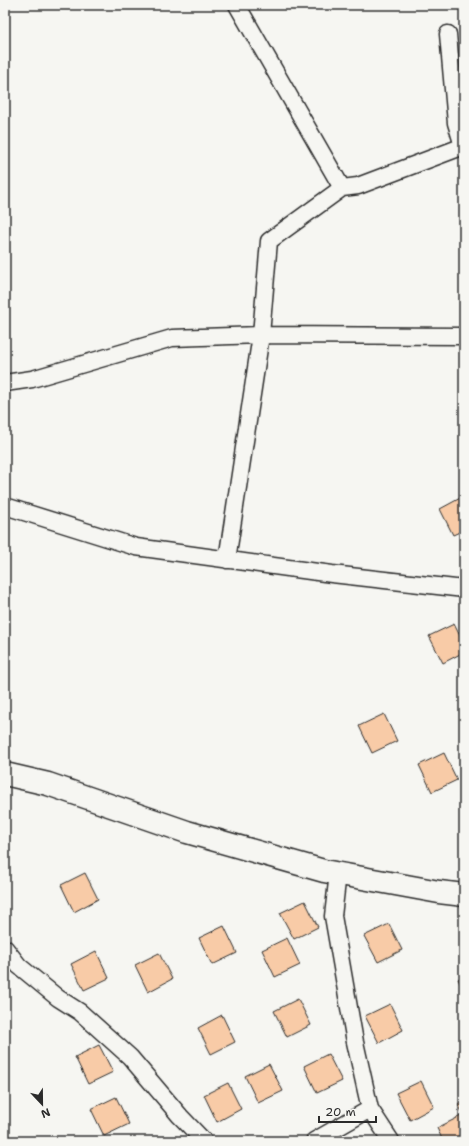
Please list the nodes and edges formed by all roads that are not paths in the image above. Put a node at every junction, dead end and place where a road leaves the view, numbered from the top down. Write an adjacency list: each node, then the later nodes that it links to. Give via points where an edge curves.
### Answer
1 (237, 5): 4 (street)
2 (448, 34): 3 (street, via 456,123)
3 (464, 146): 4 (street, via 358,186)
4 (342, 188): 5 (street, via 269,241)
5 (261, 335): 6 (street); 7 (street, via 172,338 32,378); 9 (street)
6 (464, 336)
7 (5, 383)
8 (5, 506): 9 (street, via 136,547)
9 (226, 560): 10 (street)
10 (464, 589)
11 (5, 774): 12 (street, via 48,784 187,832)
12 (338, 873): 13 (street); 15 (street, via 333,916 355,1042)
13 (464, 895)
14 (5, 948): 16 (street, via 19,966 58,998 80,1012 130,1057)
15 (370, 1109): 17 (street); 18 (street)
16 (204, 1141)
17 (314, 1141)
18 (391, 1141)

